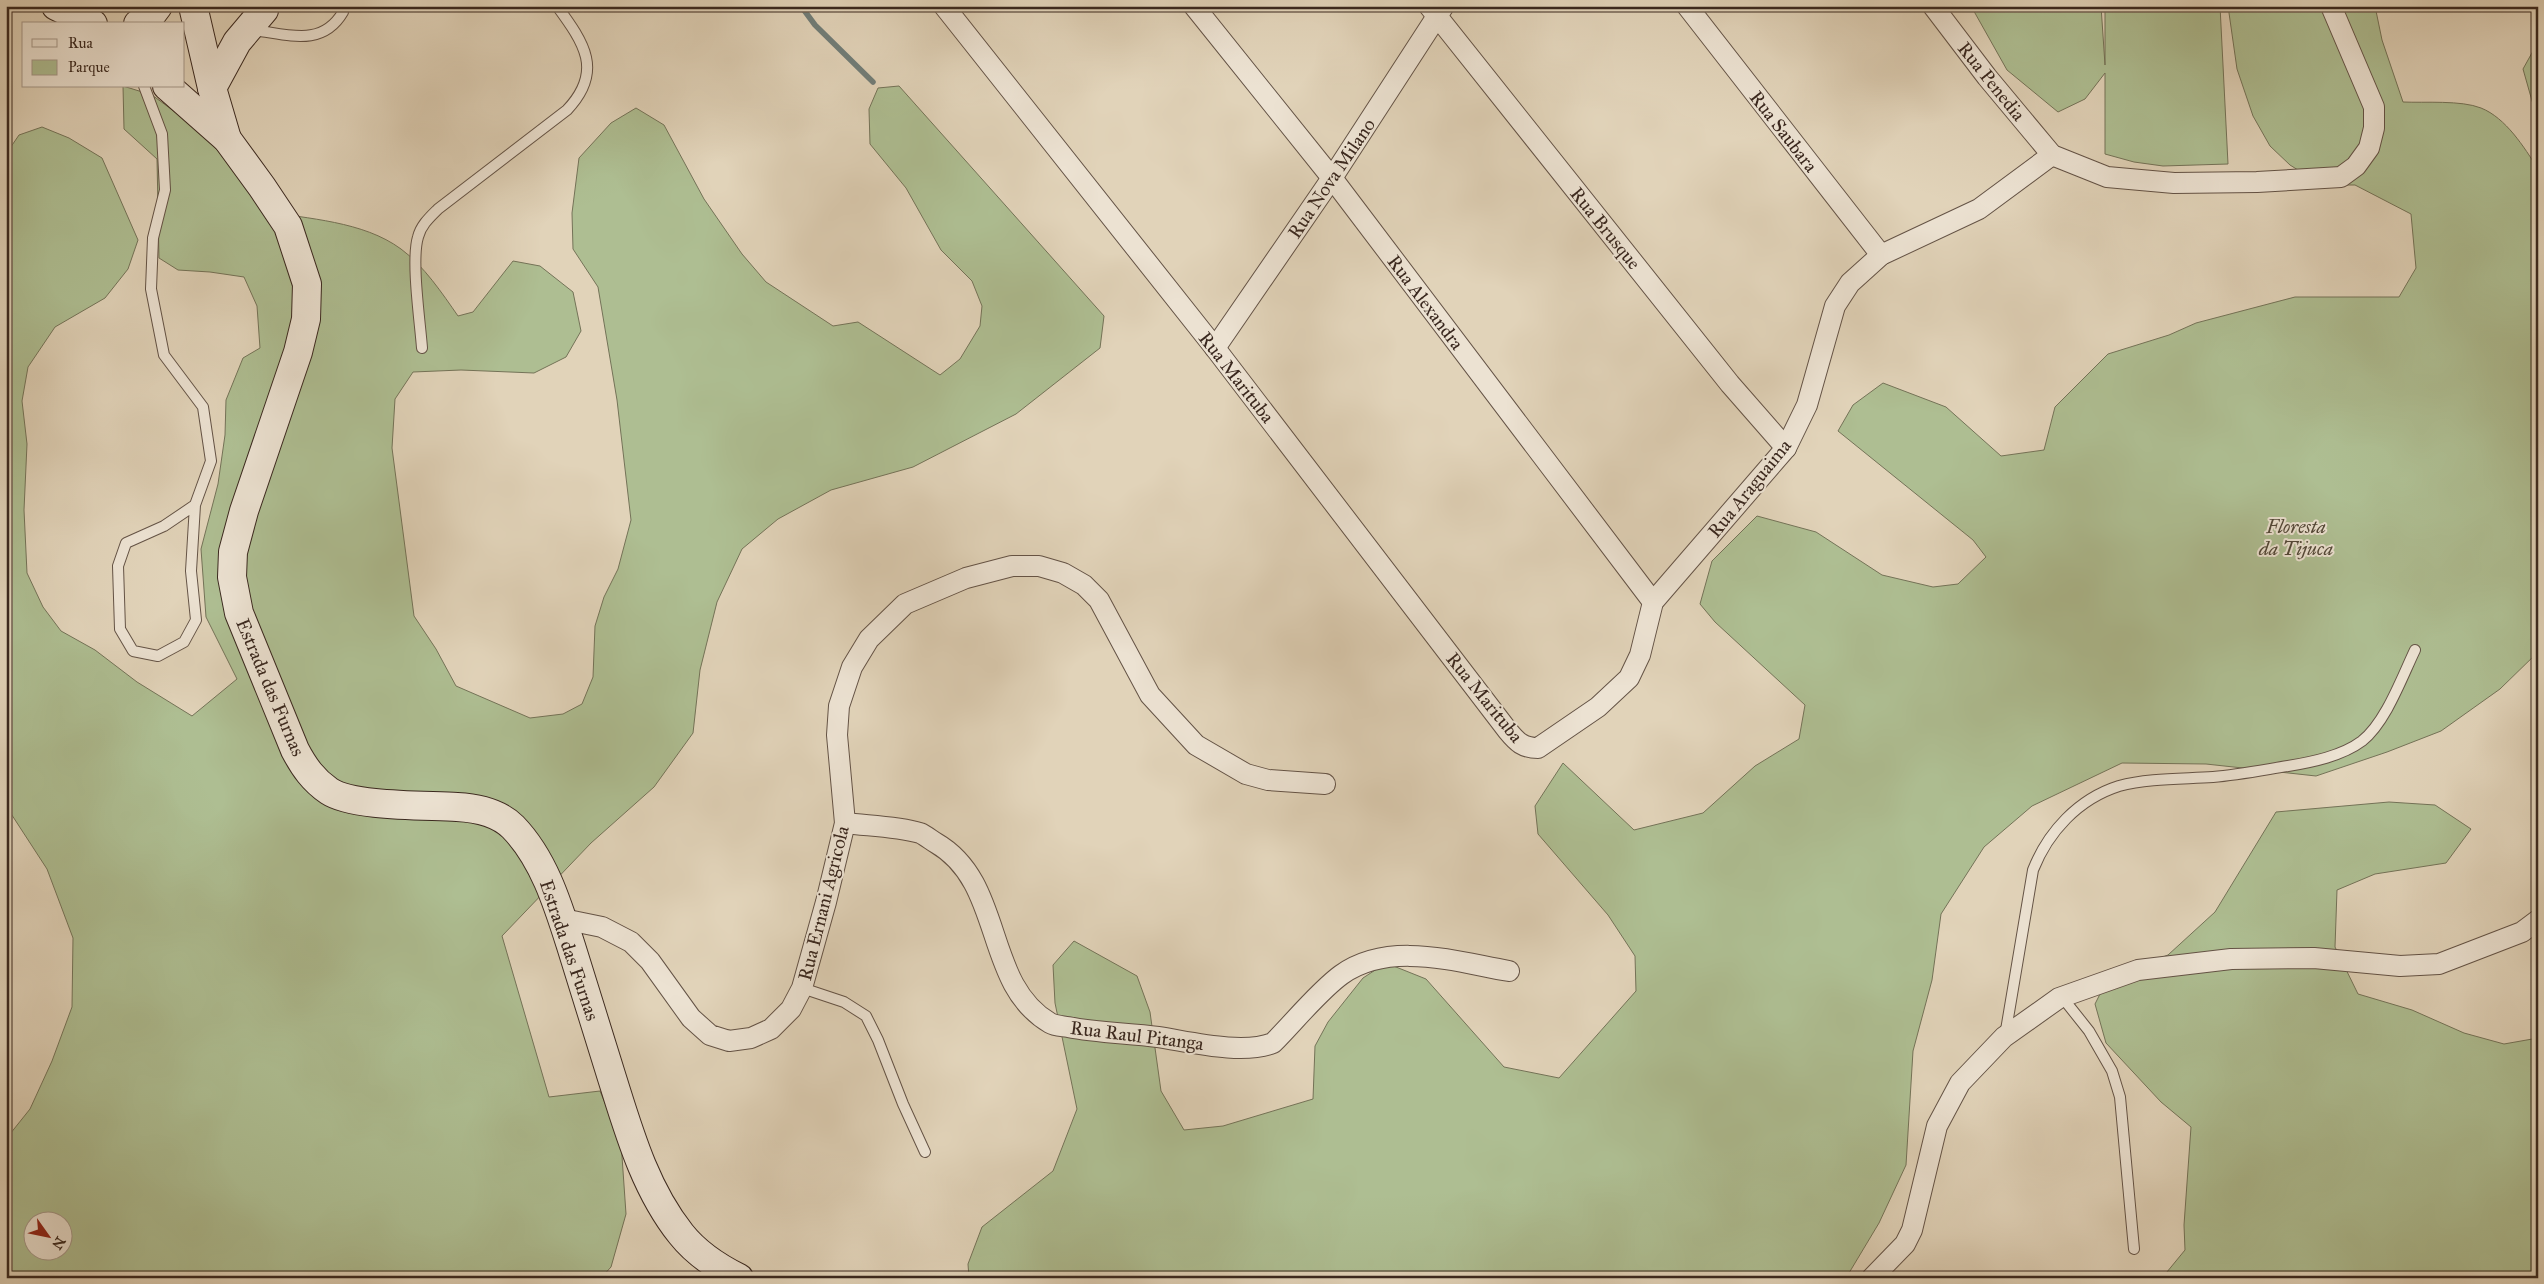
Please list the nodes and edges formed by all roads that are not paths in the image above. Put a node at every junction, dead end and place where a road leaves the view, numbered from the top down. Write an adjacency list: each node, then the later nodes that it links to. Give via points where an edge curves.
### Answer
1 (56, 6): 12 (main road)
2 (158, 6): 13 (main road)
3 (342, 6): 11 (lane, via 343,12 337,23 317,35 305,37)
4 (557, 6): 22 (lane, via 585,48 588,68 585,82 579,97 567,110 424,223 415,256)
5 (944, 6): 23 (street, Rua Marituba)
6 (1194, 6): 20 (street, Rua Alexandra)
7 (1687, 6): 21 (street, Rua Saubara)
8 (1933, 6): 19 (street, Rua Penedia)
9 (2331, 6): 19 (street, via 2374,107 2374,128 2369,148 2356,166 2341,176 2257,182 2135,181 2106,177)
10 (1437, 10): 20 (street, Rua Nova Milano); 24 (street, Rua Brusque, via 1730,384)
11 (260, 15): 14 (main road, via 230,24); 17 (main road, via 233,48)
12 (89, 22)
13 (141, 22)
14 (192, 23): 17 (main road, Estrada das Furnas)
15 (145, 88): 25 (lane, via 162,134 165,190 153,238 151,289 164,356 203,407 211,461)
16 (170, 88): 18 (main road, Estrada das Furnas)
17 (212, 88): 18 (main road, Estrada das Furnas)
18 (228, 139): 31 (main road, Estrada das Furnas, via 288,226 308,284 306,319 298,352 244,511 233,552 232,577 239,613 295,750 317,782 346,799 468,808 494,814 511,825 540,862)
19 (2052, 155): 21 (street, Rua Araguaima, via 1979,209)
20 (1332, 178): 23 (street, Rua Nova Milano); 26 (street, Rua Alexandra)
21 (1881, 255): 24 (street, Rua Araguaima, via 1850,283 1835,306 1807,405)
22 (422, 348)
23 (1216, 348): 28 (street, Rua Marituba, via 1508,731 1518,743)
24 (1786, 448): 26 (street, Rua Araguaima)
25 (195, 505): 25 (lane, via 164,526 126,543 118,566 120,629 133,651 158,656 184,642 196,620 191,571)
26 (1653, 602): 28 (street, Rua Araguaima, via 1640,655 1629,678 1598,707 1538,748)
27 (2415, 650): 36 (lane, via 2381,718 2373,730 2354,746 2313,762 2229,776 2119,786 2097,796 2064,819 2042,848 2033,870)
28 (1528, 748)
29 (1325, 784): 30 (street, Rua Ernani Agricola, via 1268,780 1246,774 1196,745 1150,695 1099,600 1084,584 1064,573 1040,566 1012,566 966,578 905,604 869,639 852,667 839,706 837,736)
30 (845, 823): 33 (street, Rua Raul Pitanga, via 921,834 949,850 966,867 978,889 1012,982 1029,1006 1051,1024 1090,1032 1261,1048 1274,1043 1340,975 1357,965 1384,957 1412,955); 34 (street, Rua Ernani Agricola)
31 (562, 919): 34 (street, Rua Ernani Agricola, via 602,926 631,942 650,961 691,1018 710,1035 728,1041 750,1038 771,1029 791,1009); 39 (main road, Estrada das Furnas, via 629,1132 650,1185 682,1236 701,1254)
32 (2538, 920): 35 (street, via 2522,932 2439,964 2400,966 2314,958 2231,959 2138,970)
33 (1509, 971)
34 (802, 988): 37 (lane, via 844,1002 866,1016)
35 (2062, 997): 36 (street); 38 (lane, via 2093,1037 2112,1071 2120,1097)
36 (2004, 1037): 40 (street, via 1960,1083 1937,1126 1912,1230 1904,1244)
37 (925, 1152)
38 (2134, 1249)
39 (738, 1278)
40 (1872, 1278)

